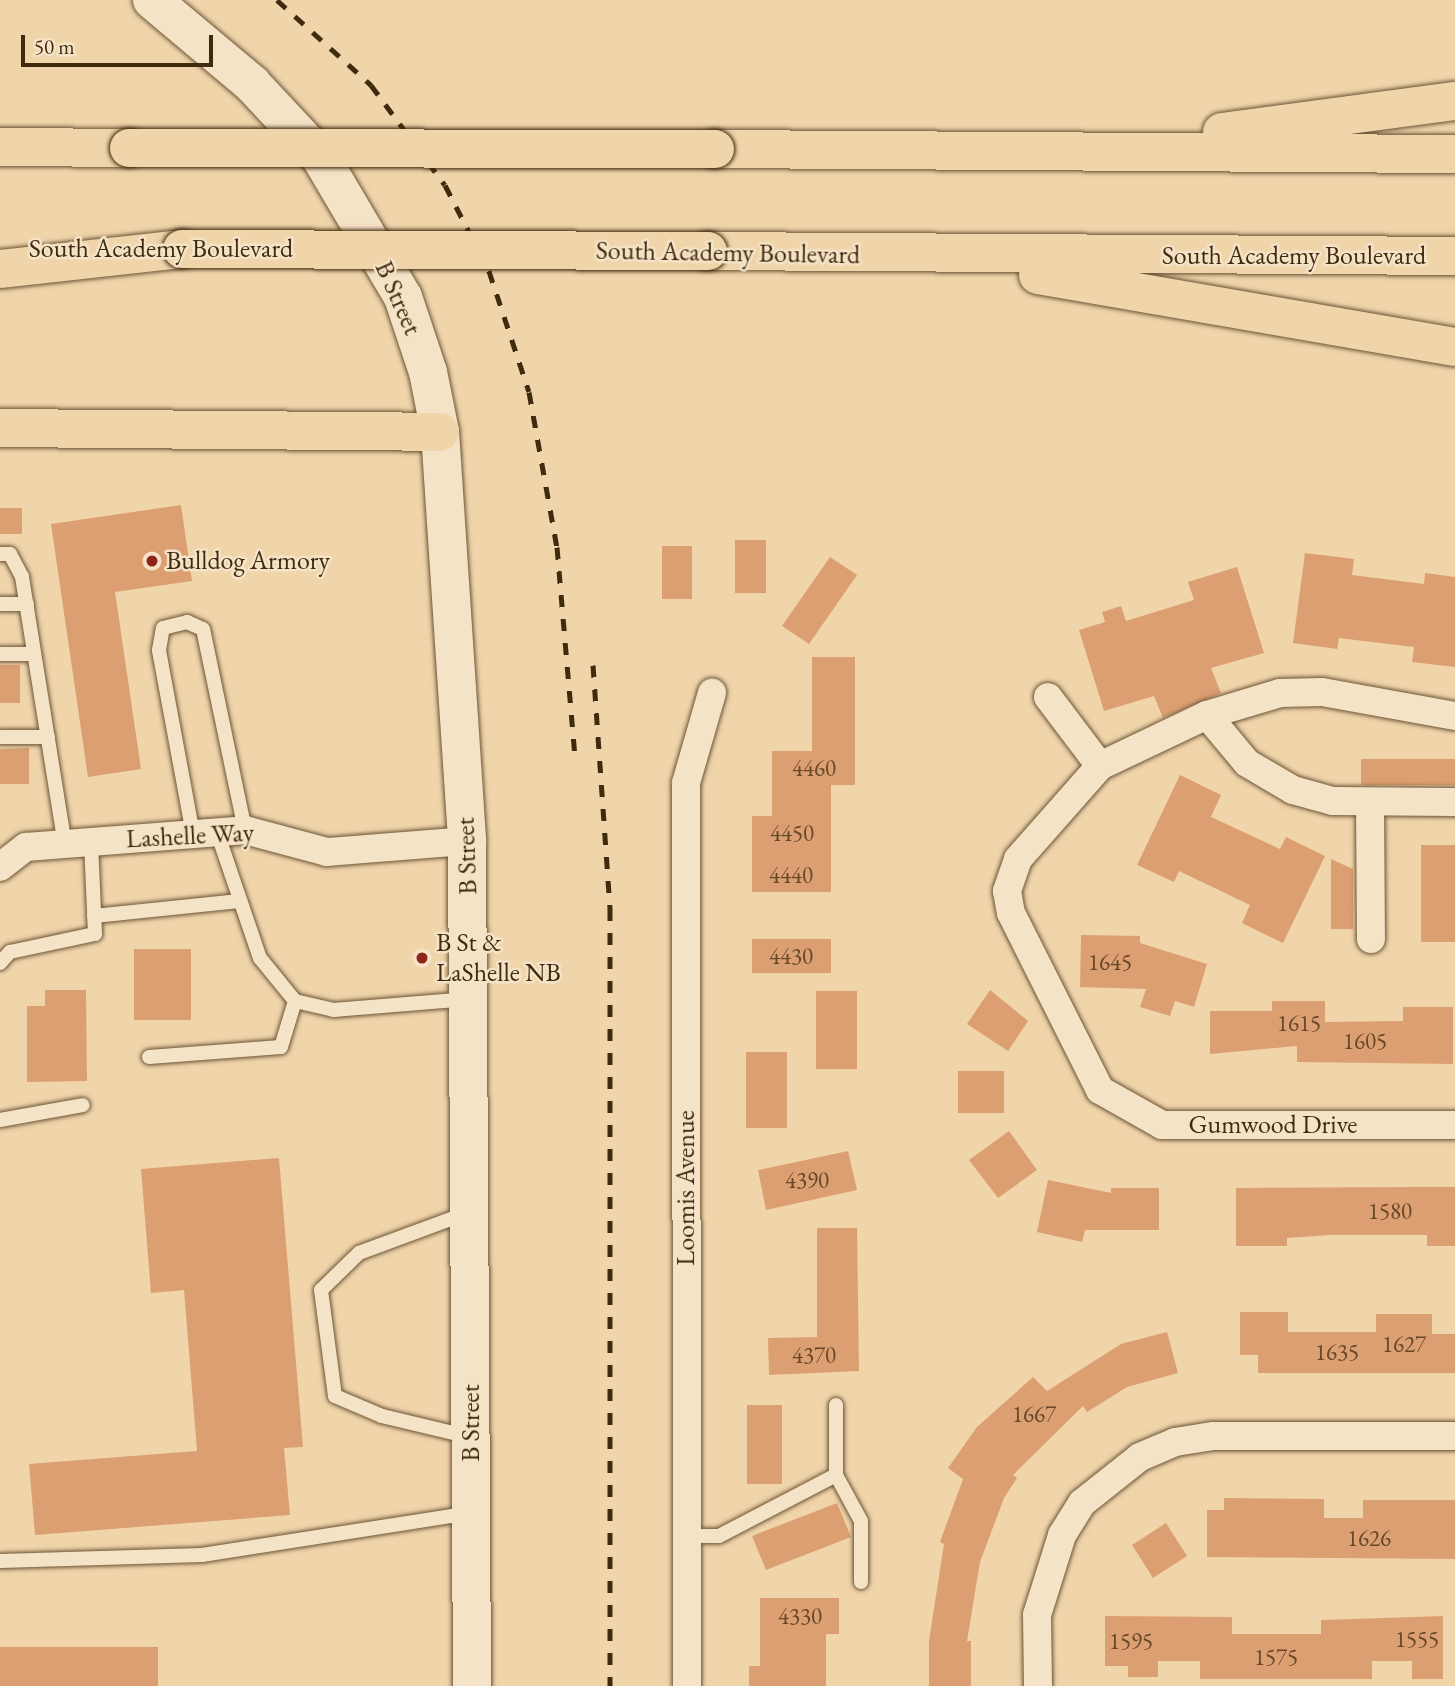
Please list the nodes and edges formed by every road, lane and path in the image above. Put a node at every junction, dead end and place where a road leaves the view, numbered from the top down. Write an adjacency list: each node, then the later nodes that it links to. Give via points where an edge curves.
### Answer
1 (152, 0): 13 (main road, B Street, via 252,84 321,158 403,297 428,372)
2 (1455, 102): 4 (highway)
3 (0, 147): 4 (highway, bridge)
4 (1039, 152): 5 (highway)
5 (1455, 154)
6 (0, 248): 7 (highway, South Academy Boulevard)
7 (182, 249): 8 (highway, South Academy Boulevard, bridge); 10 (highway)
8 (908, 256): 9 (highway, South Academy Boulevard); 11 (highway)
9 (1455, 256)
10 (0, 269)
11 (1455, 347)
12 (0, 428): 13 (highway)
13 (440, 432): 29 (main road, B Street)
14 (0, 554): 16 (lane, via 10,554 16,565)
15 (0, 604): 16 (lane)
16 (27, 604): 18 (lane)
17 (0, 654): 18 (lane)
18 (34, 654): 24 (lane)
19 (712, 694): 48 (street, Loomis Avenue, via 686,783)
20 (1048, 697): 25 (street)
21 (1207, 715): 22 (street, via 1280,694 1322,692); 25 (street); 26 (street, via 1247,763 1293,790 1333,801)
22 (1455, 716)
23 (0, 737): 24 (lane)
24 (48, 737): 30 (lane)
25 (1100, 766): 41 (street, Gumwood Drive, via 1018,859 1007,891 1011,913 1100,1090 1162,1125)
26 (1370, 802): 27 (street); 34 (street)
27 (1455, 802)
28 (218, 832): 28 (lane, via 203,629 187,622 163,628 159,650); 29 (street, Lashelle Way, via 327,852); 30 (street, Lashelle Way); 32 (lane)
29 (467, 841): 36 (main road, B Street)
30 (78, 843): 31 (street, Lashelle Way, via 26,847); 33 (lane)
31 (0, 867)
32 (239, 901): 33 (lane); 37 (lane, via 260,958)
33 (94, 916): 35 (lane, via 96,934 10,952)
34 (1371, 939)
35 (0, 964)
36 (470, 999): 37 (lane, via 334,1010); 42 (main road, B Street)
37 (295, 1000): 38 (lane, via 281,1047)
38 (149, 1057)
39 (83, 1105): 40 (lane)
40 (0, 1120)
41 (1455, 1125)
42 (471, 1213): 45 (main road, B Street); 45 (lane, via 417,1227 359,1253 321,1290 335,1396 382,1416)
43 (836, 1405): 46 (lane)
44 (1455, 1436): 53 (street, via 1214,1436 1175,1443 1140,1457 1082,1503 1062,1535 1037,1615)
45 (471, 1437): 47 (main road, B Street)
46 (836, 1475): 48 (lane, via 719,1536); 50 (lane, via 861,1521)
47 (471, 1512): 49 (lane, via 202,1555); 51 (main road, B Street)
48 (687, 1536): 52 (street, Loomis Avenue)
49 (0, 1561)
50 (860, 1582)
51 (472, 1686)
52 (687, 1686)
53 (1038, 1686)

